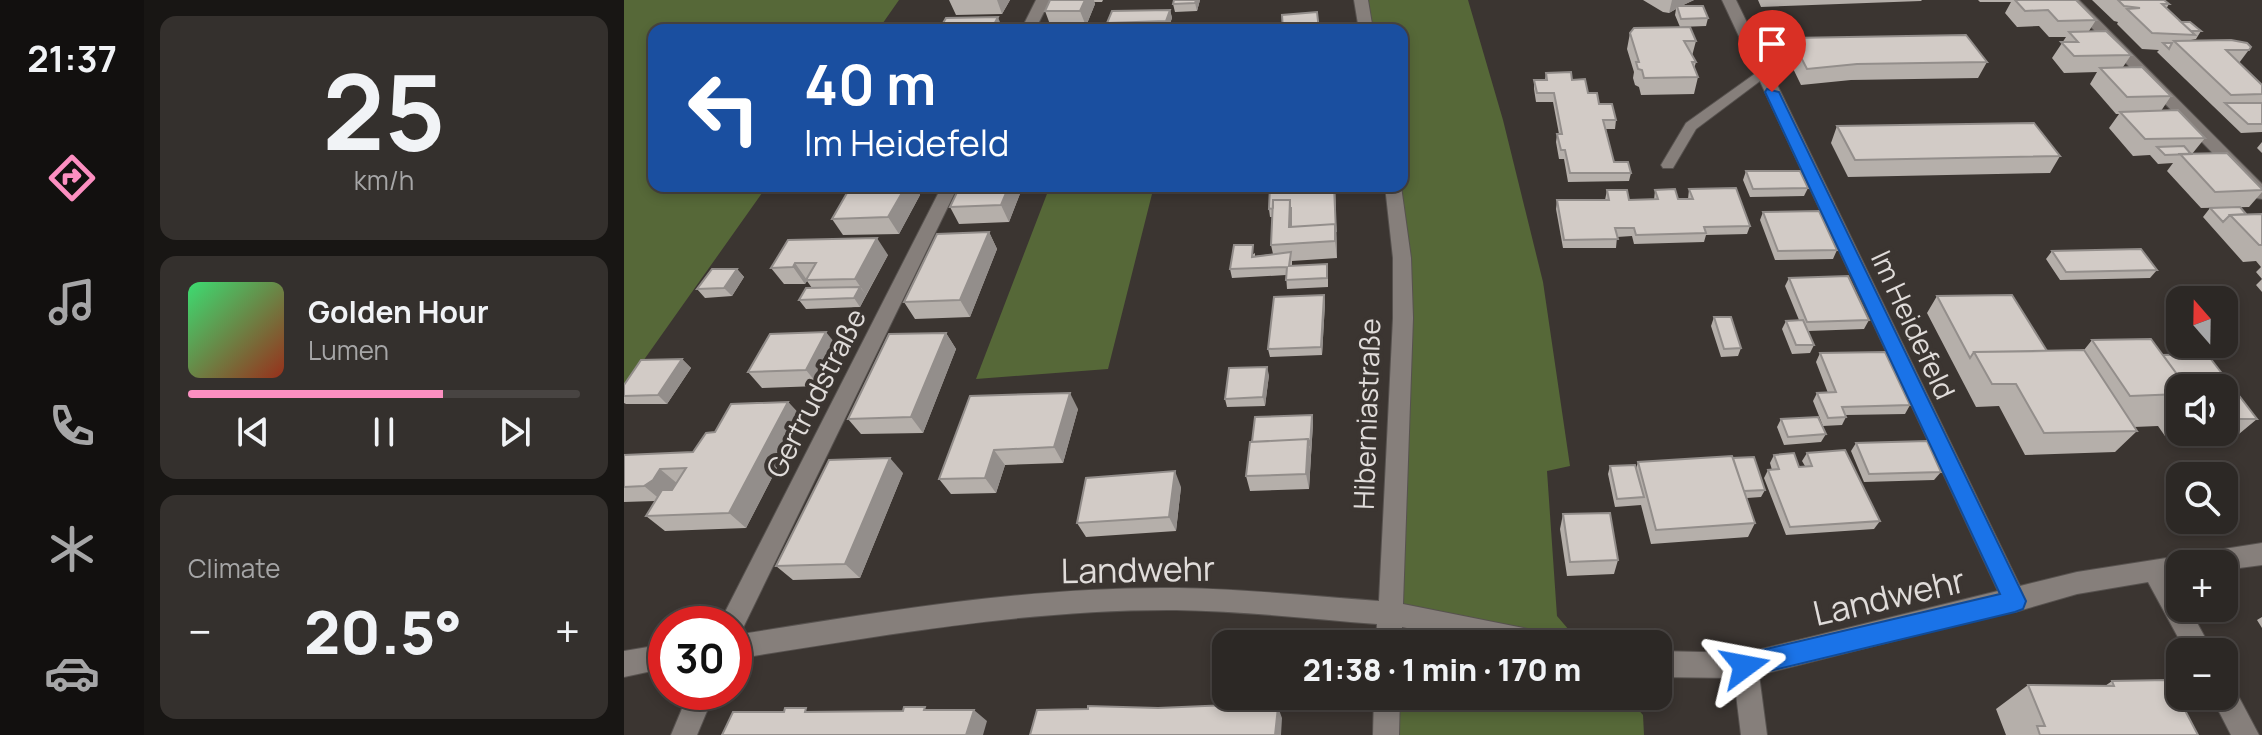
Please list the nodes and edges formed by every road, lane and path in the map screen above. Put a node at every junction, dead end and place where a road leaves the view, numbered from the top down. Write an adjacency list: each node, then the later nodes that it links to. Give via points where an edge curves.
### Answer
1 (1043, 0): 5 (street)
2 (1361, 0): 6 (street)
3 (1729, 0): 7 (street, Im Heidefeld)
4 (2072, 0): 11 (street)
5 (1031, 24)
6 (1365, 24)
7 (1763, 72): 8 (lane, via 1691,126); 16 (street, Im Heidefeld)
8 (1668, 165)
9 (947, 192): 17 (street, Gertrudstraße)
10 (1394, 192): 18 (street, Hiberniastraße, via 1403,318)
11 (2262, 194)
12 (2262, 554): 13 (street)
13 (2238, 558)
14 (2166, 568): 15 (street, Landwehr)
15 (2154, 570): 16 (street, Landwehr, via 2077,583); 21 (street)
16 (2015, 601): 26 (street, Landwehr)
17 (741, 606)
18 (1390, 613): 19 (street, Hiberniastraße); 20 (street, Landwehr); 22 (street, Landwehr, via 1124,600 945,614)
19 (1389, 630)
20 (1474, 630)
21 (2192, 638)
22 (752, 644)
23 (648, 659): 24 (street)
24 (624, 664)
25 (1672, 664): 26 (street, Landwehr)
26 (1745, 666): 32 (street)
27 (694, 710): 30 (street)
28 (1387, 710): 31 (street)
29 (2232, 710): 33 (street)
30 (684, 735)
31 (1386, 735)
32 (1754, 735)
33 (2246, 735)

